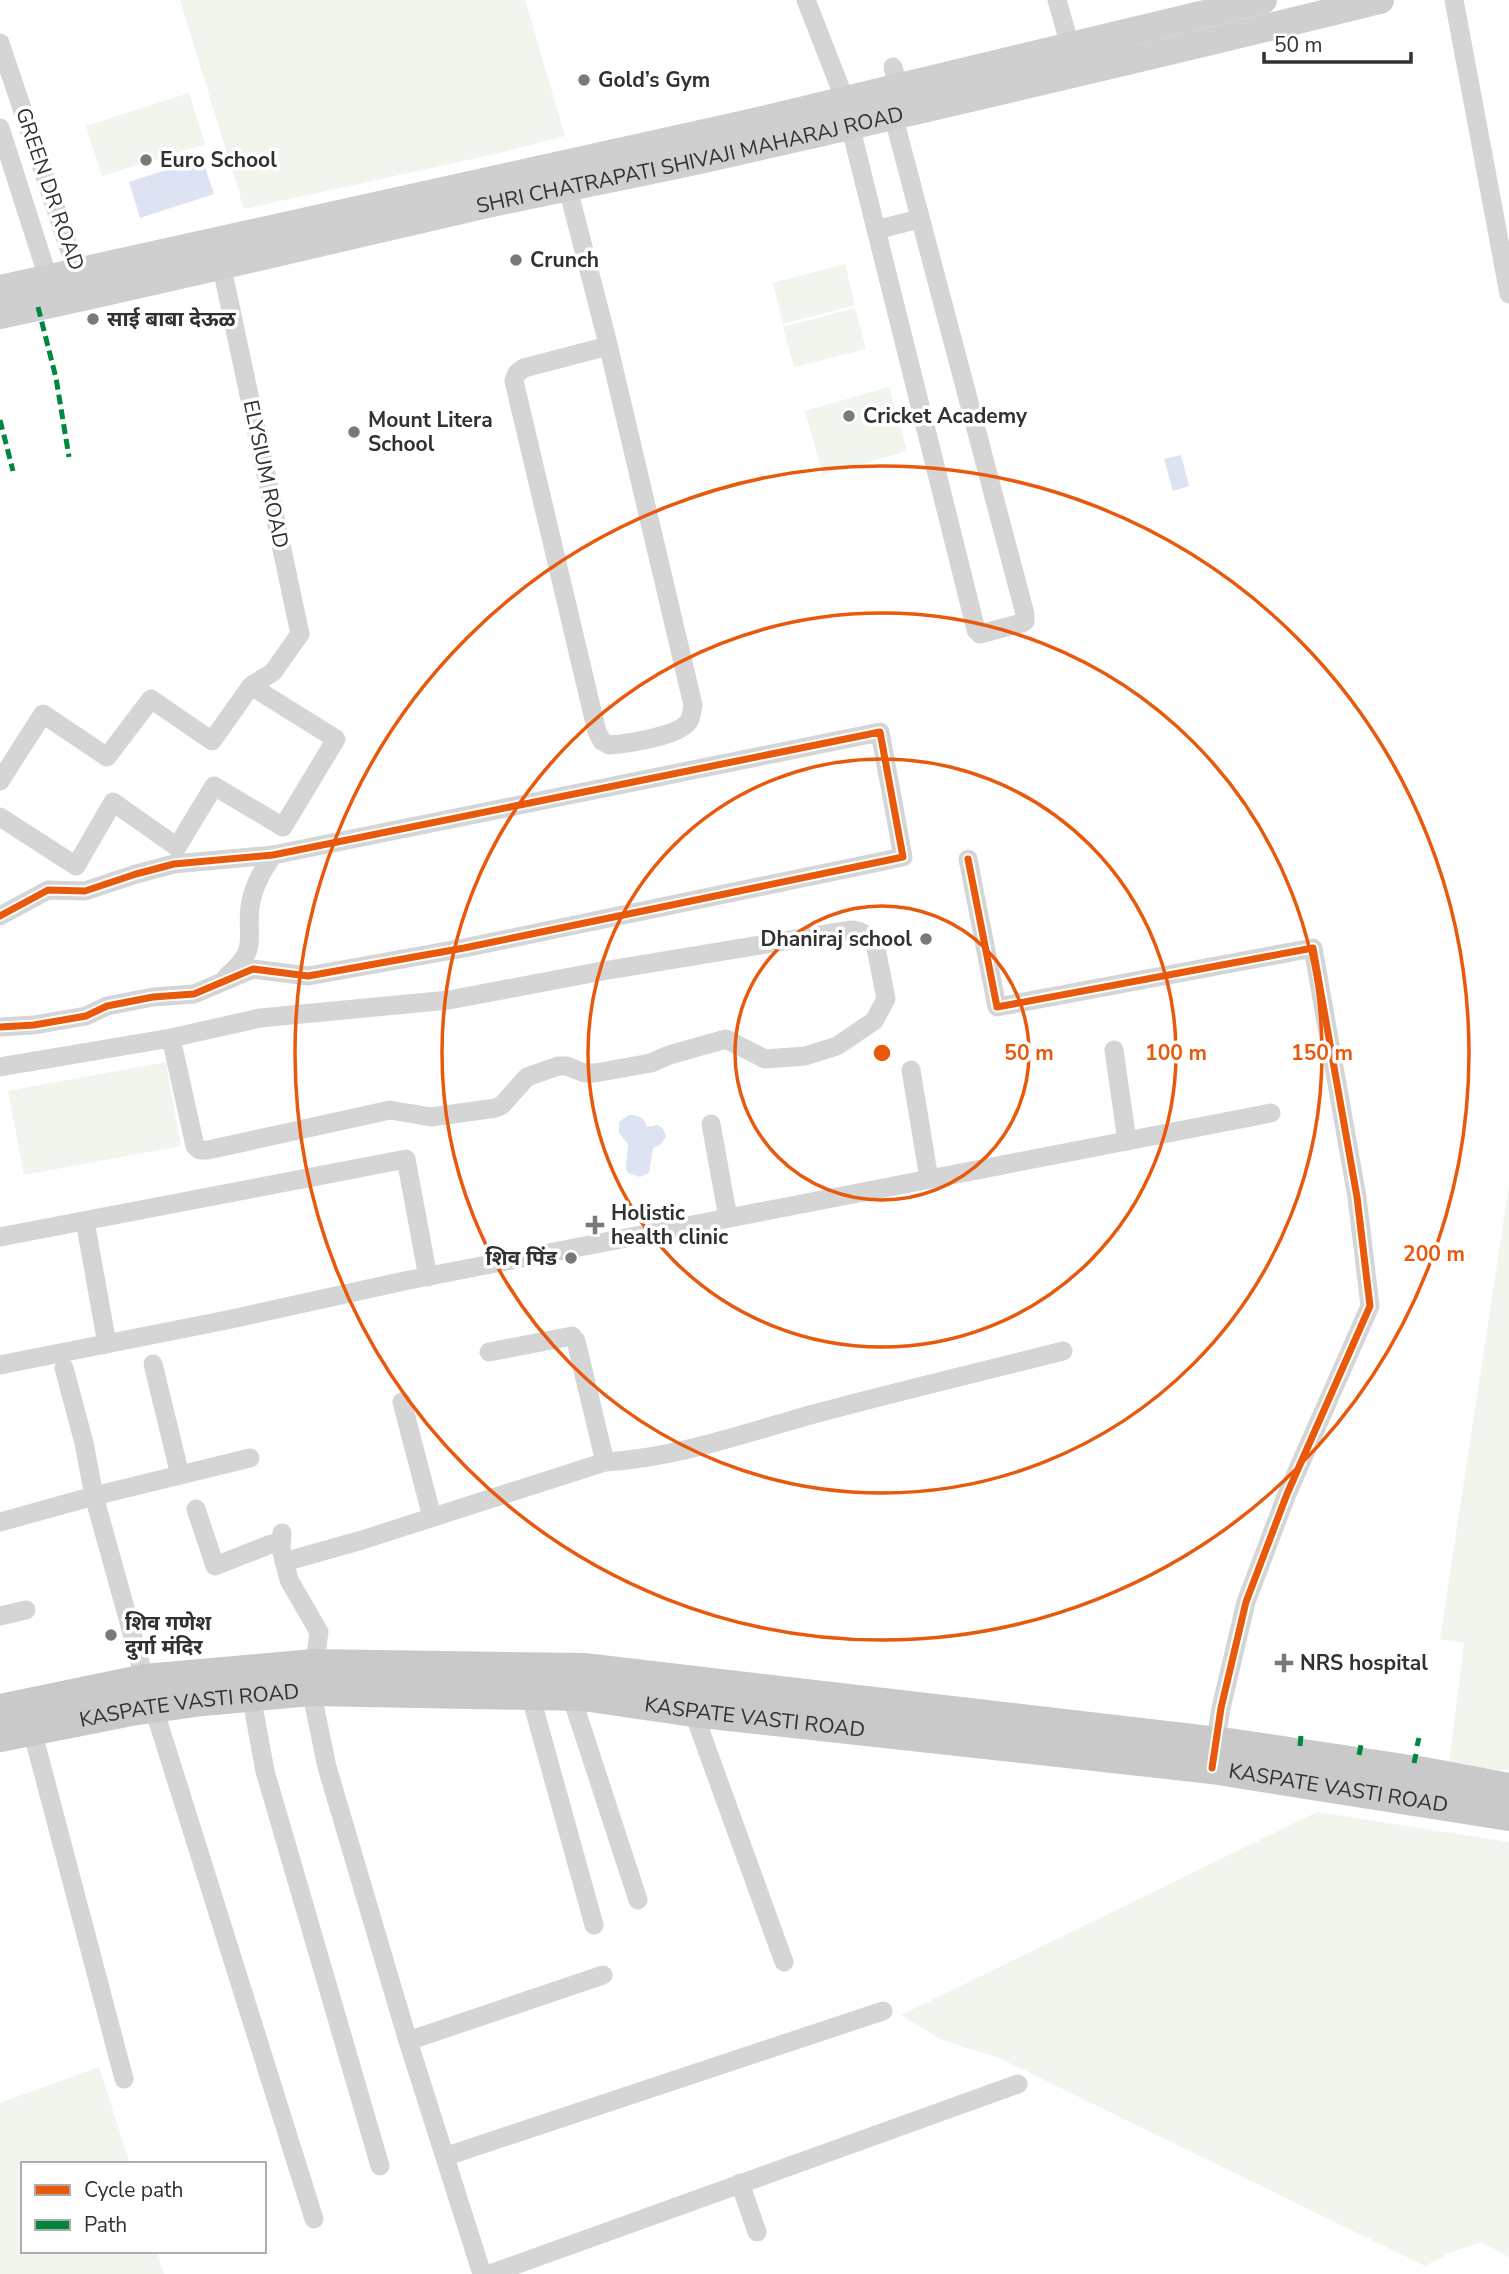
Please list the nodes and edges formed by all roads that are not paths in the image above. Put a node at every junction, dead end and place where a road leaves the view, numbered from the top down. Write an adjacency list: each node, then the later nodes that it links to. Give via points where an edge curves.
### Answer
1 (806, 0): 11 (street)
2 (1056, 0): 8 (street)
3 (1263, 0): 6 (main road, SHRI CHATRAPATI SHIVAJI MAHARAJ ROAD)
4 (1380, 0): 9 (main road, SHRI CHATRAPATI SHIVAJI MAHARAJ ROAD)
5 (1454, 0): 20 (street)
6 (1127, 32): 8 (main road, SHRI CHATRAPATI SHIVAJI MAHARAJ ROAD); 9 (street)
7 (0, 43): 17 (street, GREEN DR ROAD)
8 (1070, 46): 10 (main road, SHRI CHATRAPATI SHIVAJI MAHARAJ ROAD)
9 (1133, 60): 10 (main road, SHRI CHATRAPATI SHIVAJI MAHARAJ ROAD)
10 (897, 96): 11 (main road, SHRI CHATRAPATI SHIVAJI MAHARAJ ROAD); 14 (street)
11 (848, 113): 13 (main road, SHRI CHATRAPATI SHIVAJI MAHARAJ ROAD); 15 (street)
12 (0, 128): 19 (street, GREEN DR ROAD)
13 (565, 177): 16 (main road, SHRI CHATRAPATI SHIVAJI MAHARAJ ROAD, via 469,208 258,259); 22 (street)
14 (919, 219): 15 (street); 15 (street, via 1025,614 1025,621 1012,626 980,634 976,630)
15 (876, 230)
16 (219, 254): 17 (main road, SHRI CHATRAPATI SHIVAJI MAHARAJ ROAD); 23 (street, ELYSIUM ROAD, via 300,634 273,672)
17 (81, 284): 19 (main road, SHRI CHATRAPATI SHIVAJI MAHARAJ ROAD)
18 (0, 289): 19 (main road, SHRI CHATRAPATI SHIVAJI MAHARAJ ROAD)
19 (52, 291): 21 (main road, SHRI CHATRAPATI SHIVAJI MAHARAJ ROAD)
20 (1509, 294)
21 (0, 315)
22 (608, 346): 22 (street, via 524,368 514,381 594,719 602,741 609,745 682,728 693,705)
23 (251, 685): 24 (street, ELYSIUM ROAD, via 212,741 152,699 107,757 43,713); 25 (street, via 336,739 283,827 214,786 177,847 113,802 76,866)
24 (0, 781)
25 (0, 817)
26 (273, 855): 28 (street, via 174,864 85,891 48,890); 29 (street, via 251,899 249,951); 29 (street, via 880,732 903,856 464,948 308,976 253,970)
27 (968, 859): 71 (street, via 998,1007 1313,948 1357,1197 1370,1306 1287,1494 1246,1602)
28 (0, 916)
29 (218, 984): 31 (street, via 194,994 153,997)
30 (0, 1011): 31 (street)
31 (34, 1025): 32 (street)
32 (0, 1027)
33 (171, 1038): 33 (street, via 260,1018 449,1000 850,930 859,930 876,943 887,999 874,1021 837,1046 805,1056 765,1059 726,1039 650,1063 606,1071 584,1073 558,1066 527,1077 496,1108 431,1117 390,1110 208,1150 195,1146); 35 (street)
34 (1114, 1050): 39 (street)
35 (0, 1067)
36 (911, 1070): 40 (street)
37 (1271, 1113): 39 (street)
38 (711, 1124): 41 (street)
39 (1127, 1141): 40 (street)
40 (929, 1180): 41 (street)
41 (728, 1218): 44 (street)
42 (85, 1221): 43 (street); 44 (street, via 406,1159); 45 (street)
43 (0, 1237)
44 (428, 1277): 45 (street)
45 (107, 1344): 49 (street)
46 (1063, 1350): 53 (street, via 695,1447 640,1460)
47 (489, 1352): 53 (street, via 572,1336)
48 (153, 1364): 54 (street)
49 (0, 1365)
50 (64, 1368): 55 (street)
51 (402, 1402): 57 (street)
52 (250, 1458): 54 (street)
53 (605, 1462): 57 (street)
54 (180, 1475): 55 (street)
55 (94, 1496): 58 (street); 63 (street)
56 (196, 1508): 59 (street, via 215,1566 276,1538)
57 (432, 1517): 59 (street)
58 (0, 1522)
59 (284, 1562): 62 (street, via 289,1580 319,1632)
60 (26, 1610): 61 (street)
61 (0, 1616)
62 (312, 1678): 63 (main road, KASPATE VASTI ROAD); 64 (main road, KASPATE VASTI ROAD); 65 (main road, KASPATE VASTI ROAD); 71 (main road, KASPATE VASTI ROAD, via 584,1669); 79 (street, via 327,1767)
63 (149, 1694): 64 (main road, KASPATE VASTI ROAD, via 203,1700); 67 (main road, KASPATE VASTI ROAD); 69 (main road, KASPATE VASTI ROAD, via 131,1710); 85 (street)
64 (251, 1695): 83 (street, via 265,1771)
65 (530, 1695): 66 (main road, KASPATE VASTI ROAD); 75 (street)
66 (571, 1695): 68 (main road, KASPATE VASTI ROAD); 74 (street)
67 (0, 1710)
68 (693, 1711): 71 (main road, KASPATE VASTI ROAD); 76 (street)
69 (32, 1730): 70 (main road, KASPATE VASTI ROAD); 80 (street)
70 (0, 1736)
71 (1214, 1756): 72 (main road, KASPATE VASTI ROAD, via 1403,1770); 73 (main road, KASPATE VASTI ROAD)
72 (1509, 1789)
73 (1509, 1815)
74 (638, 1900)
75 (594, 1925)
76 (784, 1962)
77 (603, 1975): 79 (street)
78 (883, 2011): 82 (street)
79 (408, 2041): 82 (street)
80 (124, 2079)
81 (1018, 2084): 84 (street)
82 (447, 2156): 87 (street)
83 (380, 2166)
84 (740, 2183): 86 (street); 88 (street)
85 (314, 2219)
86 (757, 2232)
87 (482, 2274)
88 (490, 2274)

